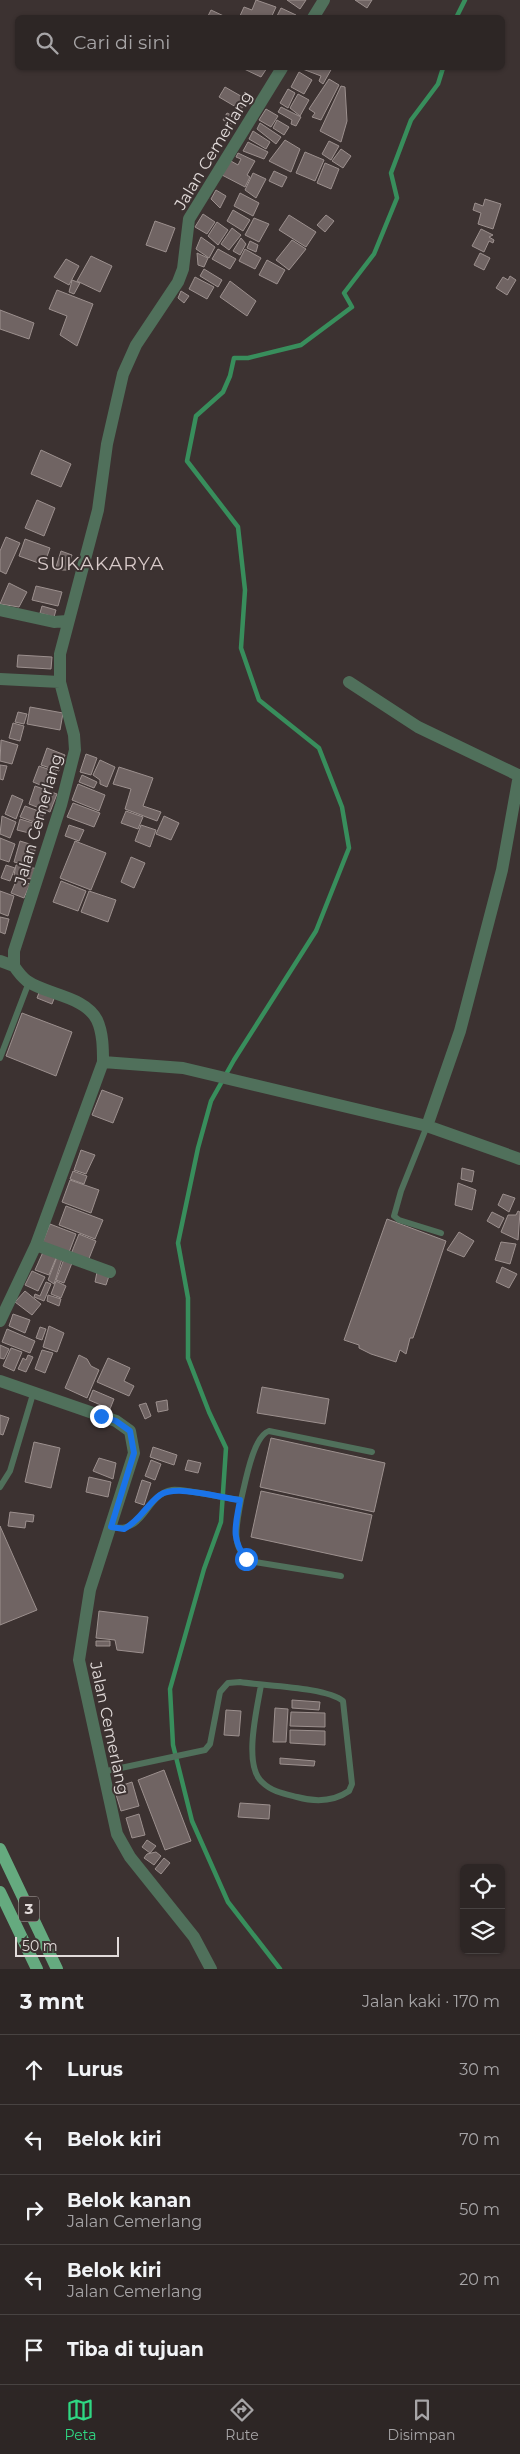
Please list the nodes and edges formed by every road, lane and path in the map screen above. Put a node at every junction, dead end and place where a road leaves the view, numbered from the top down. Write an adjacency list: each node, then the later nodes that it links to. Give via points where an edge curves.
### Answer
1 (324, 0): 2 (street)
2 (315, 15)
3 (281, 70): 5 (street, Jalan Cemerlang, via 189,219 184,263 178,282 136,345 123,374 107,444 98,510)
4 (0, 610): 5 (street)
5 (67, 622): 7 (street, Jalan Cemerlang, via 60,654)
6 (0, 679): 7 (street)
7 (60, 682): 11 (street, Jalan Cemerlang, via 75,750 14,952)
8 (349, 682): 9 (street, via 418,727)
9 (520, 776): 15 (street, via 502,870 460,1031)
10 (0, 961): 11 (street)
11 (14, 966): 12 (street)
12 (28, 982): 13 (lane); 14 (street, via 88,1010 97,1020)
13 (0, 1058)
14 (103, 1062): 15 (street, via 183,1068); 18 (street)
15 (427, 1126): 16 (street); 17 (lane, via 394,1216)
16 (520, 1159)
17 (441, 1234)
18 (36, 1245): 19 (street); 20 (street)
19 (110, 1272)
20 (0, 1322)
21 (0, 1381): 22 (street, Jalan Cemerlang)
22 (33, 1394): 24 (lane, via 10,1471); 26 (street, Jalan Cemerlang, via 116,1421 130,1431 134,1453)
23 (372, 1452): 25 (lane, via 264,1432 257,1441)
24 (0, 1487)
25 (240, 1500): 26 (lane, via 173,1489 160,1495 136,1523 124,1529); 27 (lane, via 234,1536 246,1559)
26 (111, 1527): 29 (street, Jalan Cemerlang, via 90,1590 78,1660)
27 (341, 1576)
28 (260, 1685): 28 (lane, via 319,1692 337,1696 343,1702 352,1784 349,1792 332,1799 310,1800 271,1789 261,1782 252,1764); 29 (lane, via 228,1683 220,1692 210,1744 205,1750)
29 (102, 1772): 34 (street, Jalan Cemerlang, via 117,1834 130,1857 194,1937)
30 (0, 1849): 33 (main road, 3)
31 (0, 1892): 32 (main road, 3)
32 (37, 1969)
33 (57, 1969)
34 (211, 1969)

